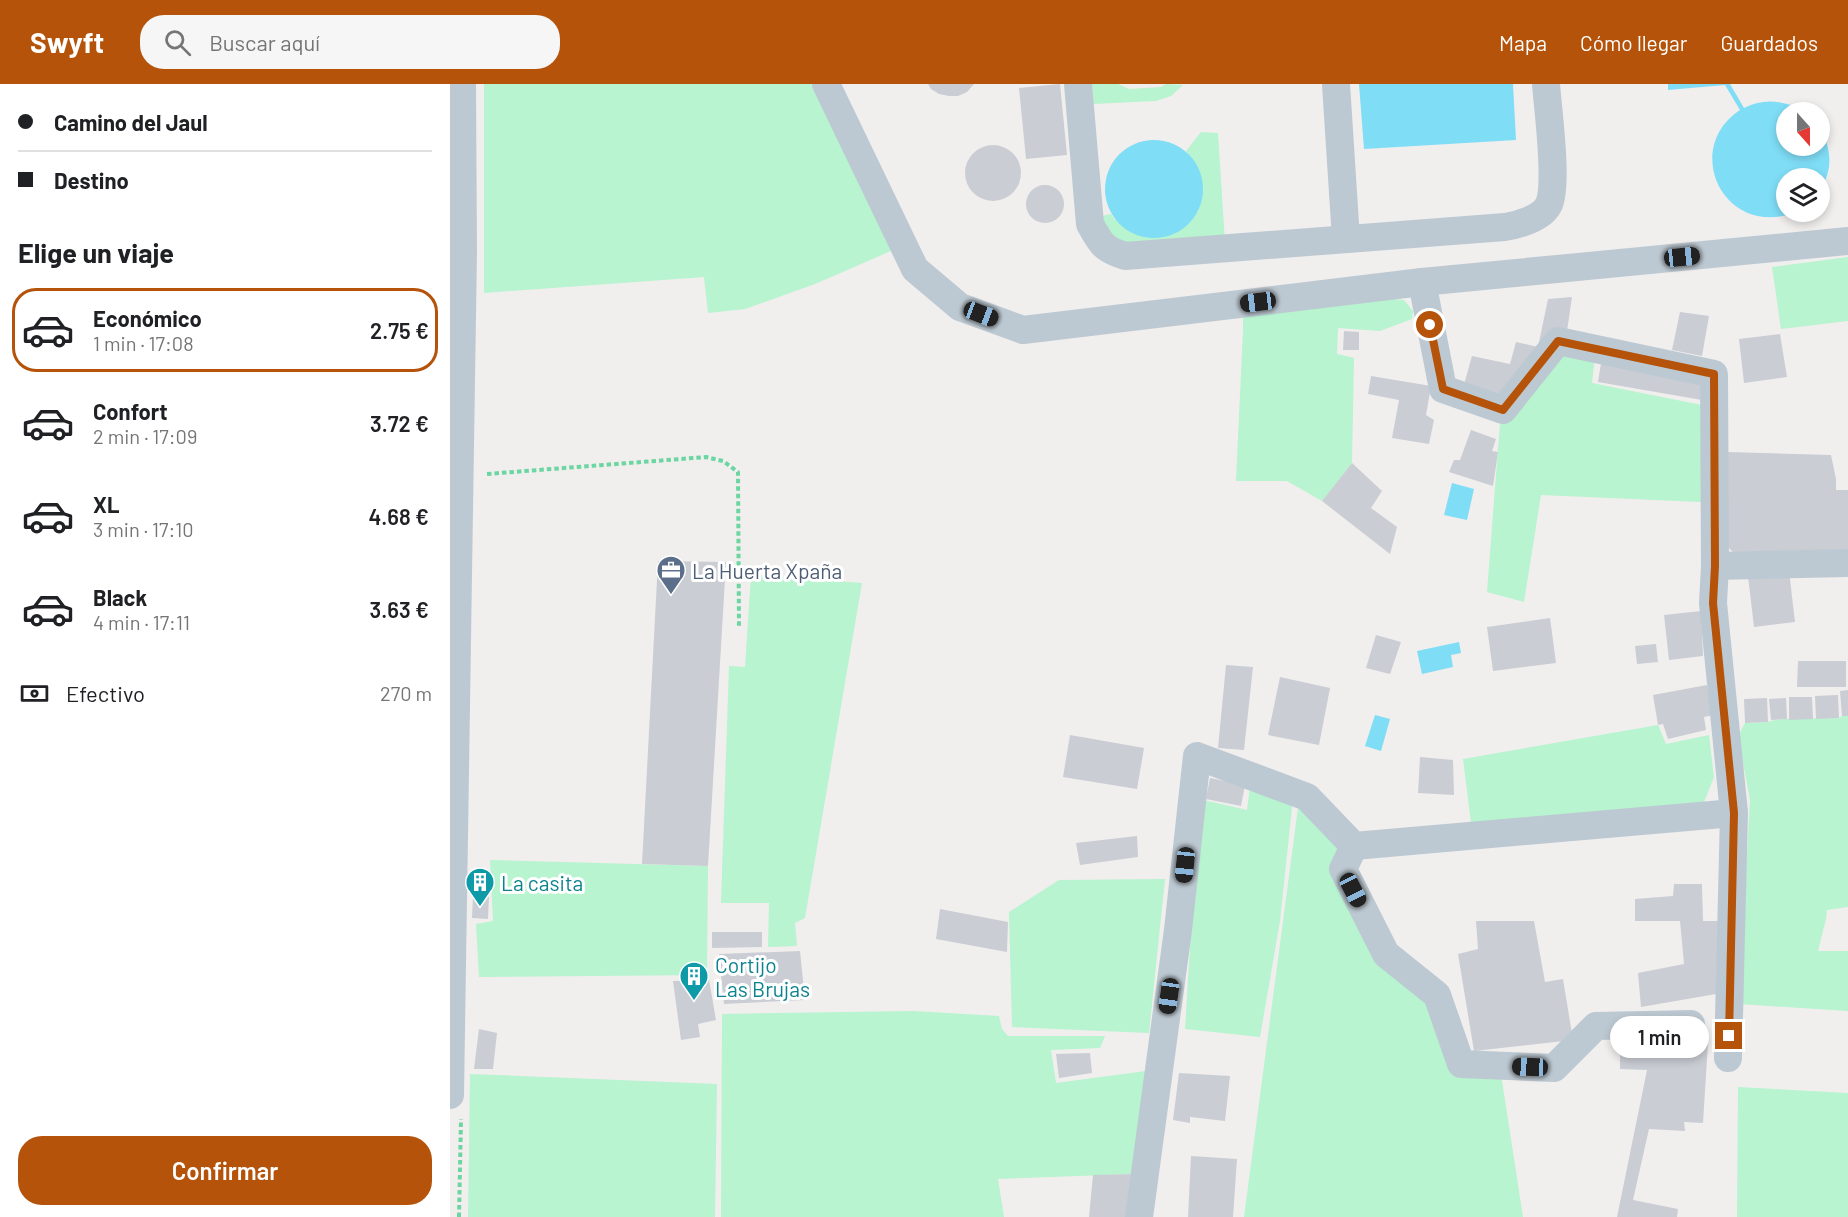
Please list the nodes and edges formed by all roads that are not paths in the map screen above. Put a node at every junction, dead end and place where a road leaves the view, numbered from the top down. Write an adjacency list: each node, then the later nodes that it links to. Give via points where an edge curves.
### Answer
1 (462, 84): 15 (street)
2 (826, 84): 8 (street, via 915,269 960,307 1023,330)
3 (1078, 84): 6 (street, via 1090,224 1108,251 1125,256)
4 (1336, 84): 6 (street)
5 (1546, 84): 6 (street, via 1553,185 1548,206 1526,223 1505,227)
6 (1347, 239)
7 (1848, 242): 8 (street)
8 (1422, 282): 10 (street, via 1443,389 1503,410 1558,341 1714,374)
9 (1848, 563): 10 (street)
10 (1715, 566): 11 (street, via 1713,603)
11 (1734, 813): 12 (street); 14 (street)
12 (1354, 846): 13 (street, via 1342,869 1386,954 1437,995 1461,1064 1554,1068 1596,1026); 16 (street, via 1307,797 1197,756 1178,930)
13 (1691, 1024)
14 (1728, 1058)
15 (450, 1095)
16 (1138, 1217)

